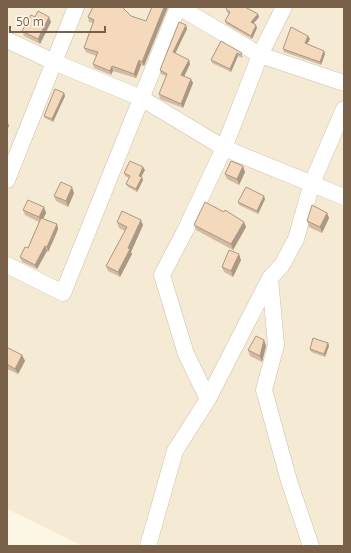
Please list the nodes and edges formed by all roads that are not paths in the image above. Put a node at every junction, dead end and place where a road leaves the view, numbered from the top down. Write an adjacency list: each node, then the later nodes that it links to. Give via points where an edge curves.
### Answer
1 (76, 7): 6 (street)
2 (178, 7): 5 (street); 8 (street)
3 (284, 7): 5 (street)
4 (7, 40): 6 (street)
5 (260, 56): 7 (street); 10 (street)
6 (54, 62): 8 (street); 11 (street)
7 (344, 83)
8 (141, 98): 10 (street); 14 (street, via 63,293)
9 (344, 110): 12 (street)
10 (224, 148): 12 (street); 16 (street, via 162,275 186,354)
11 (7, 180)
12 (312, 183): 13 (street); 15 (street, via 296,239 282,266)
13 (344, 197)
14 (7, 266)
15 (270, 278): 16 (street); 18 (street, via 276,344 264,390 289,481)
16 (208, 399): 17 (street, via 175,451)
17 (148, 546)
18 (311, 546)

